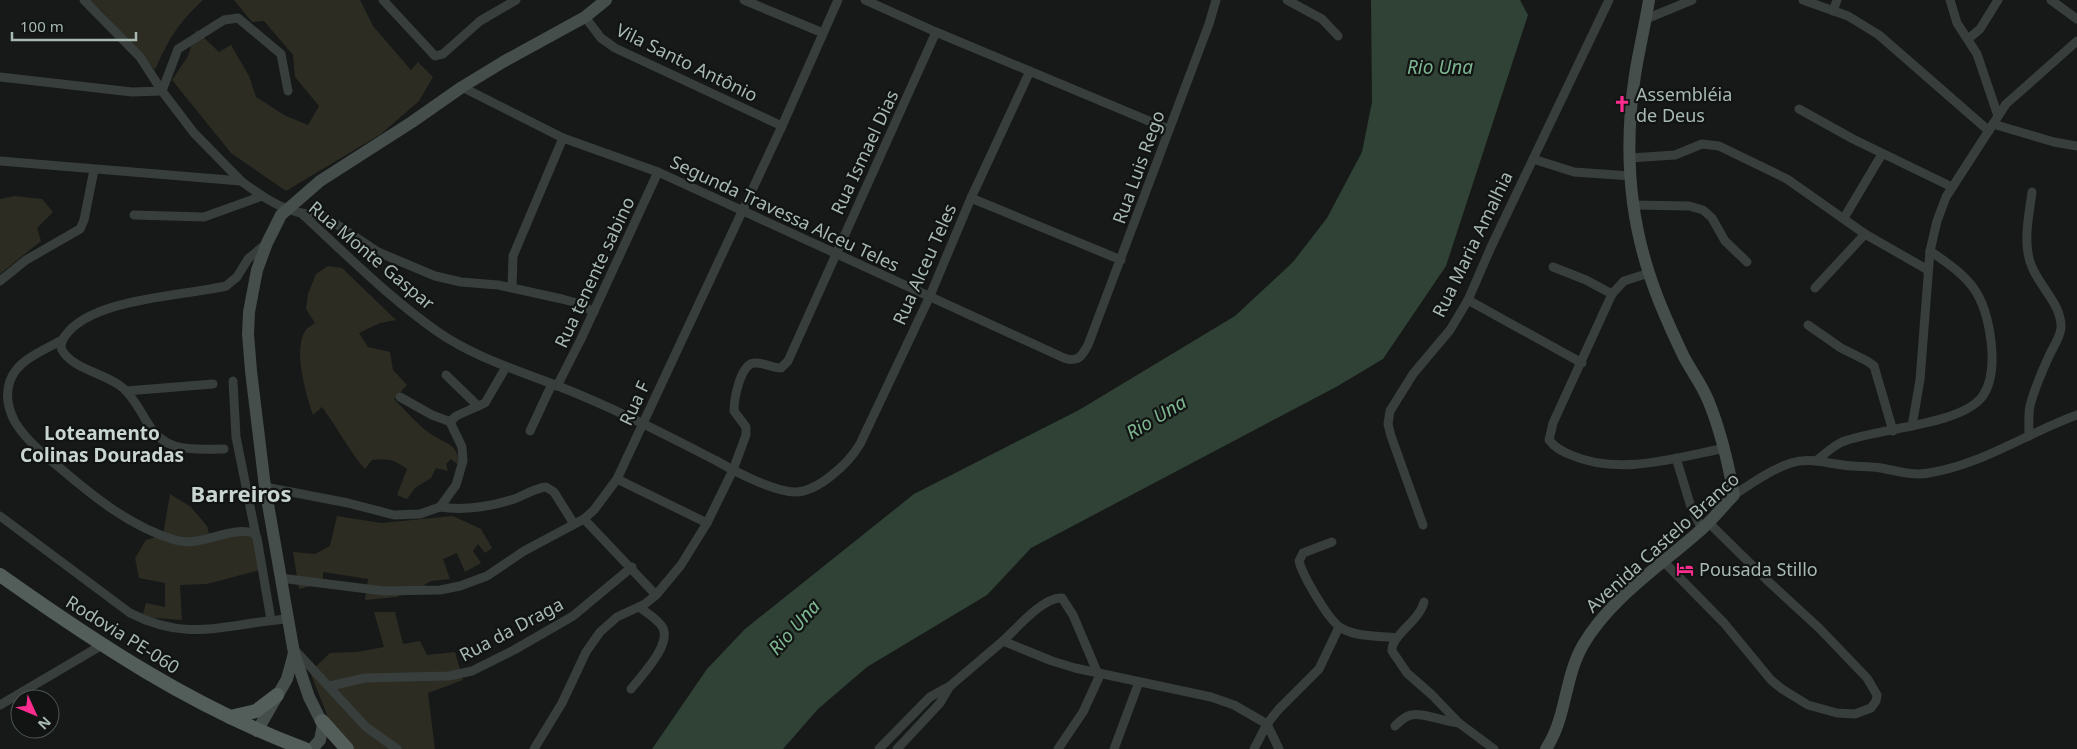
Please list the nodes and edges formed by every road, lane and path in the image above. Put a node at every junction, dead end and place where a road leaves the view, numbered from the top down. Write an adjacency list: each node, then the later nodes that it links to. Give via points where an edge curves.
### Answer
1 (84, 0): 30 (street, Rua Monte Gaspar, via 140,57)
2 (383, 0): 3 (street, via 432,54 438,56 480,21)
3 (516, 0)
4 (744, 0): 23 (street)
5 (838, 0): 23 (street, Rua F)
6 (865, 0): 22 (street)
7 (1216, 0): 35 (street, Rua Luis Rego)
8 (1287, 0): 24 (street, via 1326,22)
9 (1609, 0): 40 (street, Rua Maria Amalhia)
10 (1649, 0): 20 (street)
11 (1692, 0): 20 (street)
12 (1804, 0): 18 (street)
13 (1837, 0): 18 (street)
14 (1950, 0): 25 (street, via 1957,23)
15 (1998, 0): 25 (street, via 1980,29)
16 (2051, 0): 21 (street)
17 (602, 1): 19 (street)
18 (1833, 11): 33 (street, via 1848,16 1879,36)
19 (585, 17): 29 (street); 34 (street, Vila Santo Antônio, via 595,32 615,48)
20 (1646, 19): 39 (street, via 1633,92)
21 (2077, 19)
22 (936, 32): 27 (street); 59 (street, Rua Ismael Dias)
23 (823, 33): 34 (street, Rua F)
24 (1338, 36)
25 (1968, 39): 33 (street, via 1977,54)
26 (2077, 42): 33 (street, via 2020,90)
27 (1030, 71): 35 (street); 49 (street, Rua Alceu Teles)
28 (0, 77): 30 (street, via 123,91)
29 (462, 87): 36 (street, Segunda Travessa Alceu Teles); 51 (street, via 320,181)
30 (162, 91): 31 (street, via 178,49 218,23 238,18 281,54); 45 (street, Rua Monte Gaspar, via 194,133)
31 (288, 91)
32 (1799, 109): 38 (street)
33 (1993, 123): 37 (street); 46 (street)
34 (782, 126): 52 (street, Rua F)
35 (1168, 129): 60 (street, Rua Luis Rego)
36 (564, 138): 43 (street, Segunda Travessa Alceu Teles); 66 (street, via 513,256)
37 (2077, 146)
38 (1882, 154): 46 (street); 55 (street)
39 (1630, 158): 44 (street); 55 (street, via 1676,154 1702,144 1719,146 1787,179)
40 (1533, 159): 44 (street, via 1574,172); 70 (street, Rua Maria Amalhia)
41 (0, 161): 42 (street)
42 (94, 170): 45 (street); 65 (street, via 80,229 26,260)
43 (658, 172): 52 (street, Segunda Travessa Alceu Teles); 71 (street, Rua tenente sabino)
44 (1631, 176): 50 (street)
45 (241, 181): 48 (street, Rua Monte Gaspar)
46 (1952, 187): 58 (street, via 1938,215)
47 (2032, 192): 90 (street, via 2028,253 2038,281 2056,307 2061,327 2030,407)
48 (262, 196): 51 (street, Rua Monte Gaspar); 54 (street, via 204,216)
49 (971, 198): 60 (street); 69 (street, Rua Alceu Teles)
50 (1632, 205): 61 (street, via 1689,206 1703,210 1712,218 1725,241); 64 (street)
51 (287, 210): 53 (street, Rua Monte Gaspar); 57 (street)
52 (744, 210): 59 (street, Segunda Travessa Alceu Teles); 86 (street, Rua F)
53 (302, 213): 66 (street, Rua tenente sabino, via 324,216 378,252 435,276); 76 (street, Rua Monte Gaspar, via 404,307 452,340)
54 (134, 215)
55 (1844, 218): 56 (street)
56 (1865, 234): 63 (street); 67 (street)
57 (267, 243): 73 (street, via 251,256 237,277 226,286 112,308 75,326); 97 (street, via 252,289 248,334)
58 (1930, 251): 63 (street); 87 (street, via 1956,269 1980,298 1989,325 1992,362 1981,398 1948,416)
59 (836, 253): 69 (street, Segunda Travessa Alceu Teles); 95 (street, Rua Ismael Dias, via 786,365 777,368 752,363 742,375 734,411 746,431)
60 (1121, 260): 74 (street, Rua Luis Rego)
61 (1747, 262)
62 (1553, 267): 68 (street)
63 (1928, 270): 87 (street, via 1920,380)
64 (1649, 273): 68 (street, via 1624,281); 91 (street, via 1673,332 1708,399)
65 (0, 281)
66 (512, 288): 71 (street, Rua tenente sabino, via 562,298)
67 (1816, 288)
68 (1612, 294): 75 (street)
69 (928, 298): 74 (street, Segunda Travessa Alceu Teles, via 1068,360 1079,359); 95 (street, Rua Alceu Teles, via 860,444 841,467 815,487 796,492)
70 (1468, 300): 75 (street); 104 (street, Rua Maria Amalhia, via 1450,330 1403,388 1388,418 1391,436)
71 (594, 312): 80 (street, Rua tenente sabino)
72 (1808, 325): 89 (street, via 1874,366)
73 (62, 340): 81 (street, via 62,349 73,361 119,384); 106 (street, via 19,367 8,389 8,403 15,421 38,450 95,498 128,519 166,537 190,542 244,532 253,532)
74 (1088, 345)
75 (1582, 363): 93 (street, via 1550,430 1548,438 1553,445 1599,464 1638,464)
76 (506, 367): 80 (street, Rua Monte Gaspar); 83 (street, via 488,400)
77 (446, 375): 83 (street)
78 (233, 381): 106 (street, via 236,437)
79 (213, 384): 81 (street)
80 (554, 385): 86 (street, Rua Monte Gaspar); 88 (street, Rua tenente sabino)
81 (126, 391): 92 (street, via 152,430 166,444 185,449)
82 (400, 397): 85 (street)
83 (478, 406): 85 (street, via 456,416)
84 (2077, 415): 90 (street, Avenida Castelo Branco)
85 (451, 422): 99 (street, via 462,447 463,461 456,485)
86 (642, 423): 95 (street, Rua Monte Gaspar); 96 (street, Rua F)
87 (1912, 426): 89 (street)
88 (530, 431)
89 (1893, 431): 94 (street, via 1840,443)
90 (2029, 436): 94 (street, Avenida Castelo Branco, via 1973,462 1927,474)
91 (1725, 448): 93 (street); 98 (street)
92 (224, 449)
93 (1676, 458): 105 (street, via 1691,507)
94 (1817, 460): 98 (street, Avenida Castelo Branco, via 1790,464)
95 (733, 470): 102 (street)
96 (617, 479): 101 (street, Rua F); 102 (street)
97 (265, 487): 99 (street, via 394,515 420,514); 111 (street)
98 (1734, 495): 105 (street, Avenida Castelo Branco)
99 (440, 507): 103 (street, via 483,506 546,487 554,492)
100 (0, 516): 116 (street, via 130,613 153,624 195,631)
101 (584, 519): 103 (street, Rua F); 109 (street)
102 (707, 523): 112 (street)
103 (574, 524): 111 (street, Rua F, via 487,576 440,590 384,591)
104 (1424, 525)
105 (1706, 526): 108 (street, Avenida Castelo Branco); 108 (street, via 1819,628 1867,678 1877,695 1871,708 1855,714 1837,713 1808,705 1782,689)
106 (256, 536): 116 (street)
107 (1332, 542): 117 (street, via 1303,553 1299,561)
108 (1664, 562): 147 (street, Avenida Castelo Branco, via 1627,593 1594,628 1574,662 1562,715)
109 (632, 567): 112 (street); 124 (street, Rua da Draga, via 573,616 472,671 449,676 365,678)
110 (0, 575): 120 (main road, Rodovia PE-060)
111 (280, 578): 115 (street)
112 (656, 595): 114 (street)
113 (1424, 602): 118 (street, via 1419,616)
114 (639, 607): 126 (street, via 660,624 664,637 660,651); 139 (street, via 617,617 600,632)
115 (288, 619): 116 (street); 121 (street)
116 (271, 620)
117 (1339, 627): 118 (street); 132 (street, via 1319,669)
118 (1397, 638): 131 (street, via 1392,651 1406,673)
119 (1003, 641): 122 (street, via 1052,661); 122 (street, via 1039,608 1062,598); 125 (street)
120 (102, 645): 128 (street); 129 (main road, Rodovia PE-060)
121 (294, 651): 124 (street); 127 (street, via 288,674); 130 (street, via 309,697)
122 (1099, 674): 123 (street); 142 (street, via 1082,712)
123 (1139, 682): 132 (street, via 1226,702); 143 (street)
124 (330, 686): 138 (street, via 366,727)
125 (950, 686): 140 (street, via 930,697); 141 (street, via 940,703)
126 (631, 689)
127 (277, 695): 129 (main road, via 256,711); 134 (street)
128 (0, 705)
129 (230, 717): 134 (main road, Rodovia PE-060)
130 (322, 721): 136 (street, via 321,737); 137 (main road)
131 (1459, 723): 133 (street, via 1418,714 1410,715); 146 (street)
132 (1267, 724): 144 (street); 145 (street)
133 (1394, 726)
134 (257, 731): 135 (main road, Rodovia PE-060)
135 (305, 749)
136 (312, 749)
137 (347, 749)
138 (397, 749)
139 (534, 749)
140 (879, 749)
141 (897, 749)
142 (1058, 749)
143 (1114, 749)
144 (1254, 749)
145 (1279, 749)
146 (1494, 749)
147 (1546, 749)

